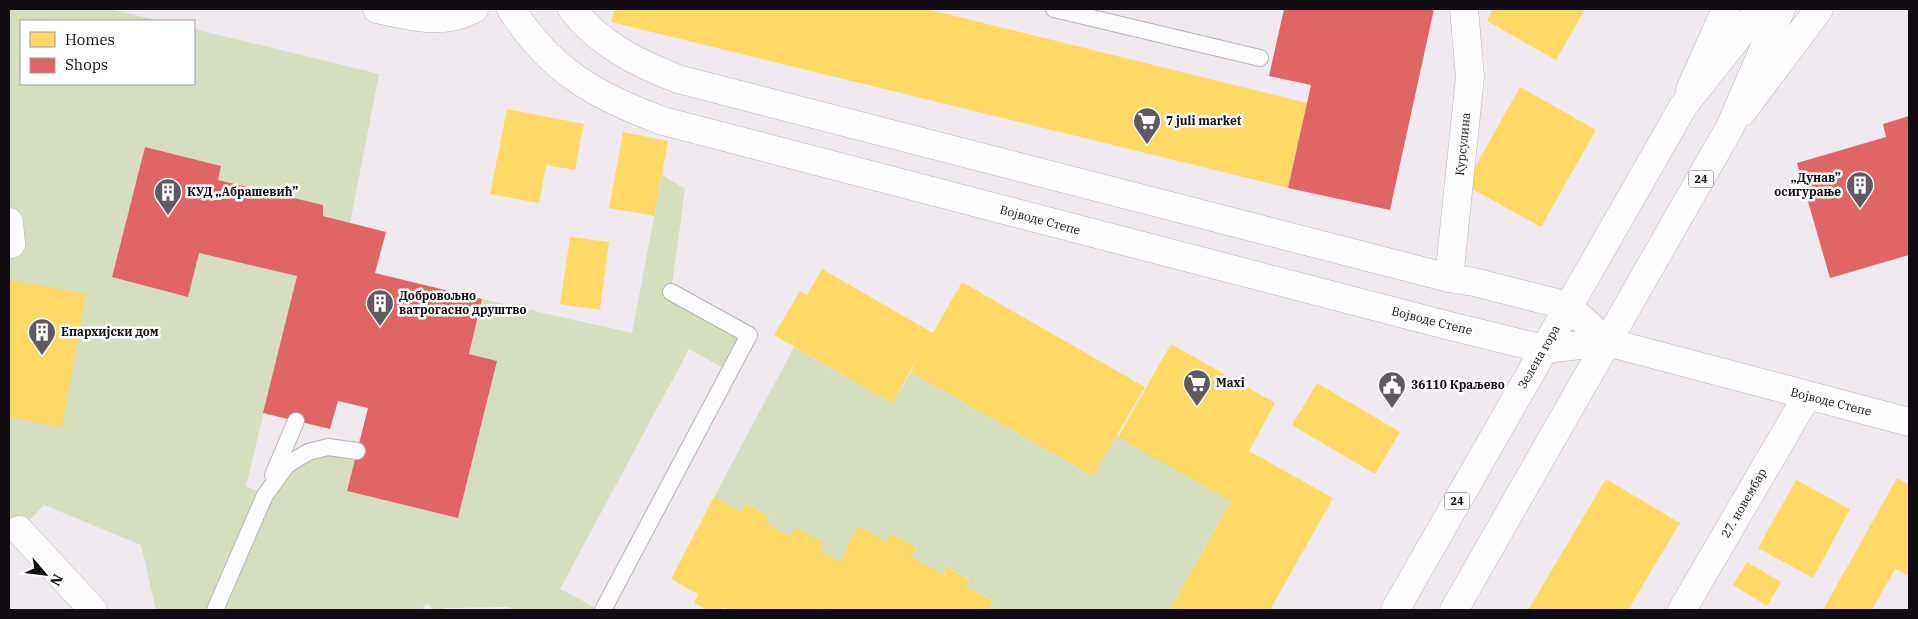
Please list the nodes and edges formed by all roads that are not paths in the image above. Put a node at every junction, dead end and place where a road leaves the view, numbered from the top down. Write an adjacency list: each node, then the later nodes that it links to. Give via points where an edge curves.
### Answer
1 (377, 9): 2 (street, via 423,19 448,18)
2 (474, 9)
3 (511, 9): 20 (street, Војводе Степе, via 535,42 590,89 663,121)
4 (572, 9): 16 (street, Војводе Степе, via 584,25 614,49 678,79)
5 (1054, 9): 11 (lane)
6 (1464, 9): 16 (street, Курсулина, via 1470,77)
7 (1726, 9): 12 (street, Зелена гора)
8 (1760, 9): 12 (street, Зелена гора / 24)
9 (1781, 9): 13 (street, 24)
10 (1820, 9): 13 (street)
11 (1260, 58)
12 (1684, 105): 18 (street, Зелена гора / 24)
13 (1730, 127): 19 (street, 24)
14 (9, 222): 15 (street)
15 (9, 244)
16 (1448, 278): 18 (street, Војводе Степе)
17 (671, 292): 29 (lane, via 749,335)
18 (1568, 306): 19 (street, Војводе Степе); 20 (street, Зелена гора / 24)
19 (1607, 342): 20 (street, Војводе Степе); 21 (street, Војводе Степе); 31 (street, 24)
20 (1544, 349): 30 (street, Зелена гора / 24)
21 (1808, 396): 23 (street, Војводе Степе); 32 (street, 27. новембар)
22 (296, 421): 25 (lane)
23 (1909, 422)
24 (357, 450): 25 (lane, via 328,447 308,452 287,465)
25 (265, 495): 28 (lane)
26 (19, 530): 27 (street)
27 (89, 606)
28 (214, 610)
29 (603, 610)
30 (1395, 610)
31 (1454, 610)
32 (1682, 610)

